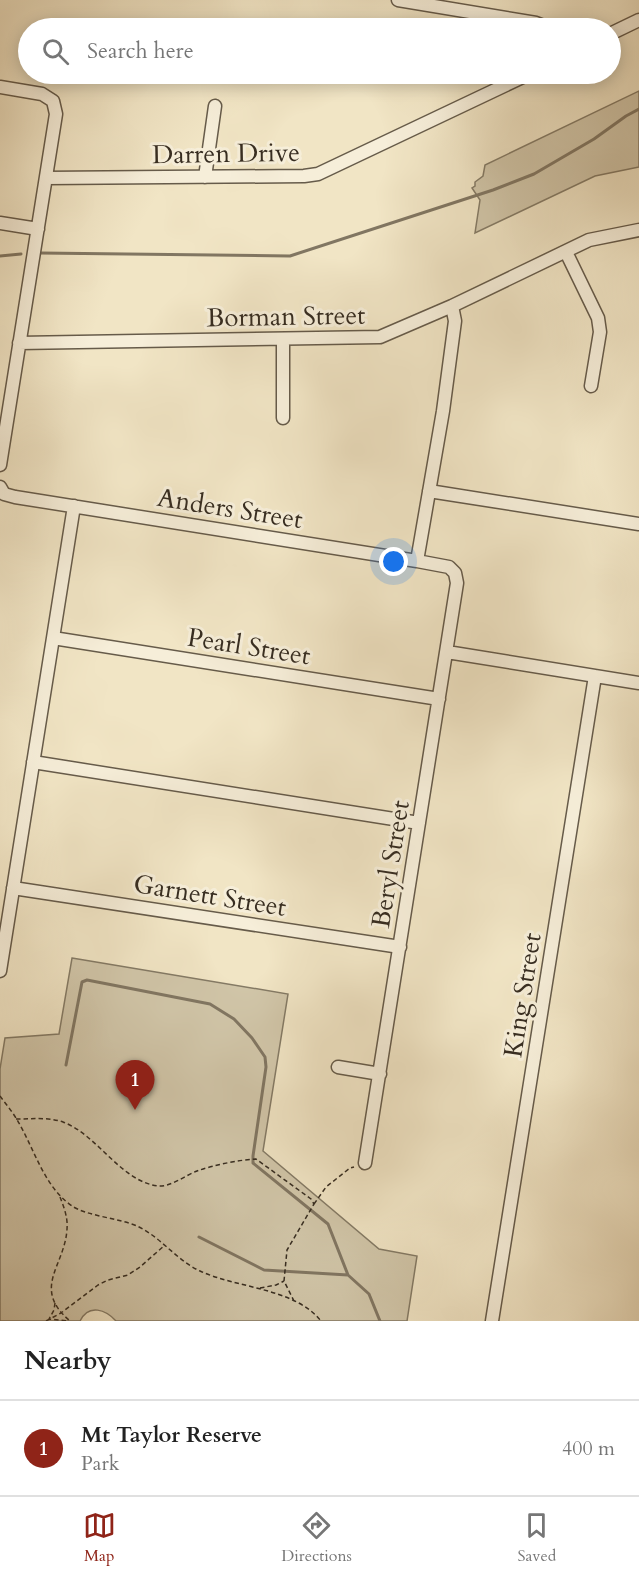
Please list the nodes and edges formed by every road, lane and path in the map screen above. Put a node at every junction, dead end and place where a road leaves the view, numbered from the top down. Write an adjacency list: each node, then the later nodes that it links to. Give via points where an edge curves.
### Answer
1 (398, 0): 2 (street)
2 (511, 18)
3 (639, 21): 4 (street)
4 (621, 29)
5 (508, 84): 8 (street, Darren Drive, via 318,174)
6 (0, 87): 9 (street, via 42,94 53,101 56,114)
7 (215, 106): 8 (street)
8 (205, 177): 9 (street, Darren Drive)
9 (46, 178): 11 (street)
10 (0, 223): 11 (street)
11 (38, 229): 16 (street)
12 (639, 230): 13 (street, Borman Street, via 588,240)
13 (566, 252): 14 (street, Borman Street); 17 (street, via 598,318 600,332)
14 (452, 306): 15 (street, Borman Street, via 380,337); 21 (street, via 455,321)
15 (283, 340): 16 (street, Borman Street); 18 (street)
16 (19, 343): 19 (street)
17 (591, 386)
18 (283, 418)
19 (0, 465)
20 (0, 487): 22 (street, Anders Street, via 4,494 15,497)
21 (429, 491): 23 (street); 24 (street)
22 (74, 506): 24 (street, Anders Street); 26 (street)
23 (639, 524)
24 (417, 561): 25 (street, Anders Street, via 449,567)
25 (455, 573): 27 (street, Beryl Street)
26 (53, 638): 30 (street, Pearl Street); 31 (street)
27 (447, 652): 28 (street); 30 (street, Beryl Street)
28 (595, 676): 29 (street); 52 (street, King Street)
29 (639, 682)
30 (439, 699): 32 (street, Beryl Street)
31 (33, 762): 32 (street); 33 (street)
32 (419, 823): 34 (street, Beryl Street)
33 (13, 888): 34 (street, Garnett Street); 35 (street)
34 (400, 947): 37 (street, Beryl Street)
35 (0, 971)
36 (338, 1067): 37 (street)
37 (380, 1074): 40 (street, Beryl Street)
38 (0, 1096): 39 (path)
39 (16, 1119): 41 (path); 42 (path, via 53,1119 71,1126 126,1171 161,1186 200,1170 256,1159)
40 (365, 1163): 42 (path, via 350,1168 326,1187)
41 (59, 1196): 43 (path, via 83,1211 140,1227); 47 (path, via 68,1230 51,1279)
42 (314, 1204): 44 (path, via 287,1250)
43 (166, 1245): 45 (path, via 196,1270); 48 (path, via 128,1275 108,1280)
44 (284, 1281): 45 (path); 46 (path)
45 (259, 1288): 46 (path)
46 (294, 1301): 51 (path)
47 (55, 1302): 48 (path); 49 (path)
48 (61, 1313): 49 (path); 50 (path)
49 (48, 1320): 50 (path)
50 (69, 1321)
51 (321, 1321)
52 (492, 1321)

